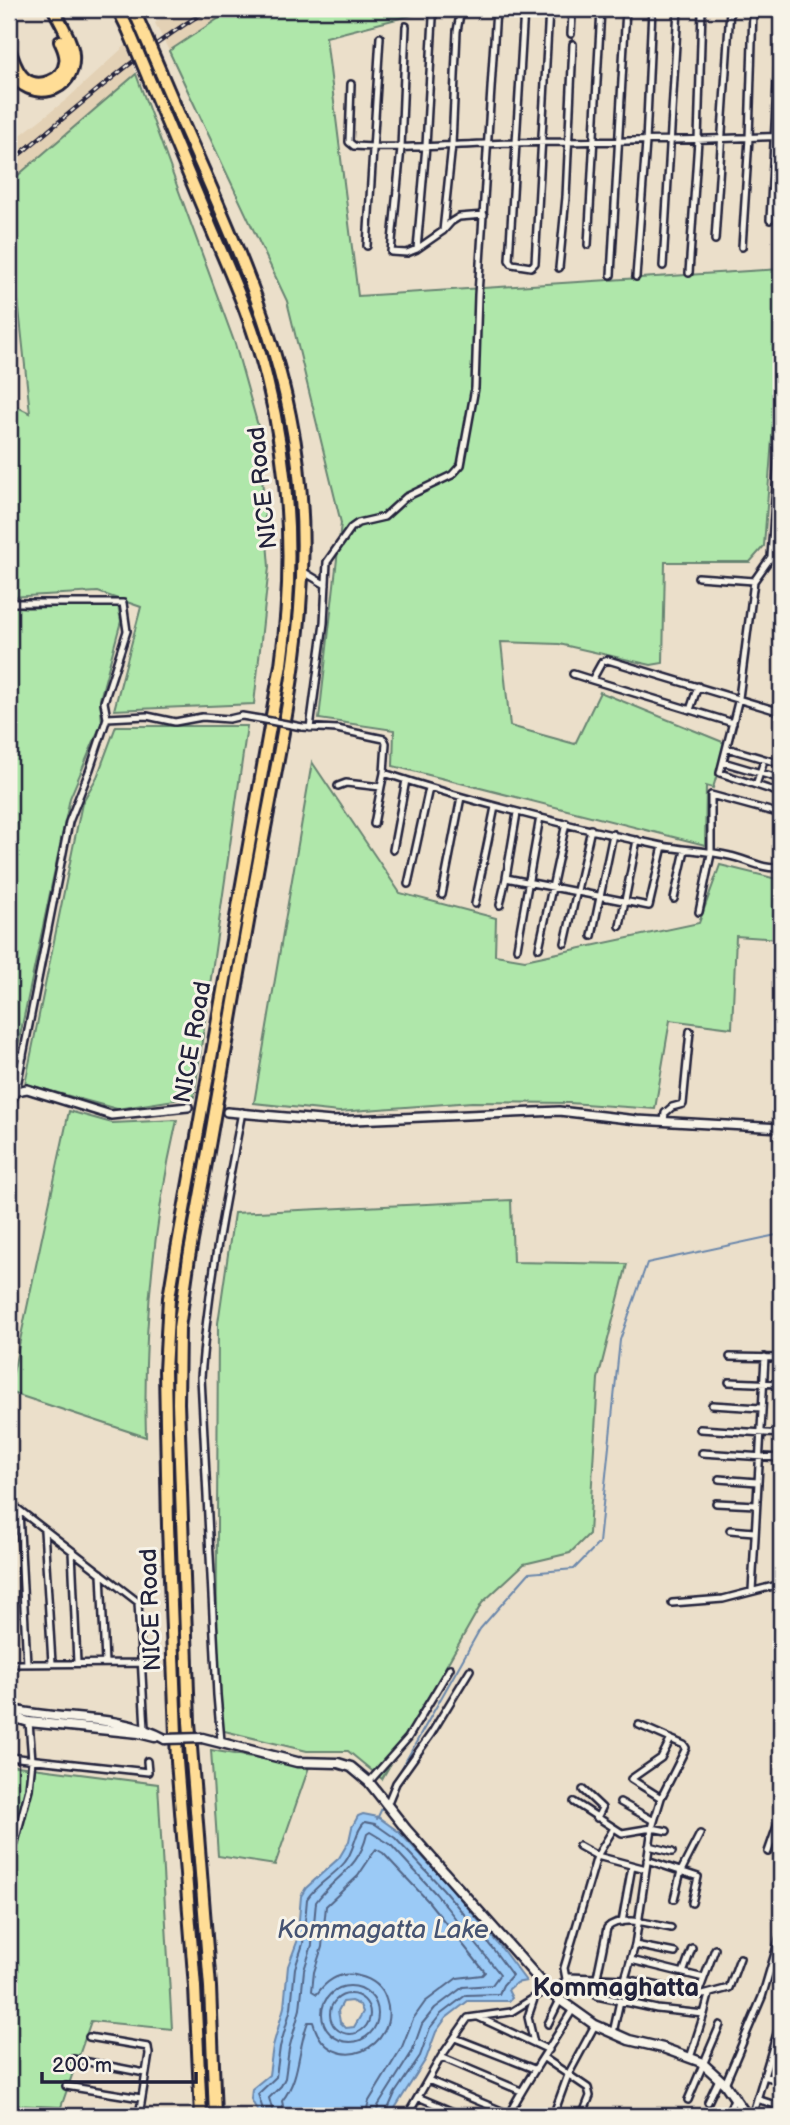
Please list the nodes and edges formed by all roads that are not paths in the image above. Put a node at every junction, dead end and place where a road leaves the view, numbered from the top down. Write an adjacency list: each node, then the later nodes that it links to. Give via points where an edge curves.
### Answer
1 (47, 9): 23 (highway, via 65,53 60,74 48,82 29,82)
2 (54, 9): 24 (highway, via 73,52 65,79 39,92 21,86)
3 (118, 9): 262 (highway, NICE Road, bridge, via 238,290 260,355 281,446 290,541 281,665 166,1332 175,1719)
4 (461, 9): 38 (street)
5 (496, 9): 37 (street)
6 (524, 9): 32 (street)
7 (549, 9): 33 (street)
8 (576, 9): 20 (street)
9 (600, 9): 35 (street)
10 (626, 9): 36 (street)
11 (652, 9): 30 (street)
12 (678, 9): 31 (street)
13 (702, 9): 29 (street)
14 (730, 9): 28 (street)
15 (753, 9): 27 (street)
16 (781, 9): 26 (street)
17 (135, 12): 60 (highway, NICE Road, bridge, via 251,286 281,376 300,478)
18 (433, 18): 39 (street)
19 (406, 26): 41 (street)
20 (571, 34)
21 (380, 37): 40 (street)
22 (573, 44): 34 (street)
23 (9, 49)
24 (9, 70)
25 (351, 84): 40 (street, via 349,142)
26 (778, 136): 27 (street); 43 (street)
27 (750, 138): 28 (street); 48 (street)
28 (720, 139): 29 (street); 45 (street)
29 (698, 140): 31 (street); 52 (street)
30 (646, 142): 31 (street); 36 (street); 54 (street)
31 (672, 142): 50 (street)
32 (517, 143): 33 (street); 33 (street, via 509,260 531,267 535,263); 37 (street)
33 (543, 143): 34 (street)
34 (569, 143): 35 (street); 51 (street)
35 (595, 143): 36 (street); 46 (street)
36 (620, 143): 53 (street)
37 (489, 144): 38 (street); 42 (street)
38 (452, 145): 39 (street); 44 (street)
39 (426, 146): 41 (street); 49 (street)
40 (374, 148): 41 (street); 47 (street)
41 (401, 148): 49 (street, via 391,252)
42 (484, 215): 44 (street, via 459,217); 63 (street, via 475,388 461,465 452,475 406,496 384,517 351,528 327,562)
43 (769, 220)
44 (443, 231): 49 (street)
45 (715, 240)
46 (588, 245)
47 (367, 246)
48 (742, 247)
49 (417, 249)
50 (663, 266)
51 (559, 268)
52 (689, 273)
53 (611, 275)
54 (636, 276)
55 (781, 414): 56 (street)
56 (772, 549): 57 (street); 58 (street)
57 (781, 549)
58 (771, 556): 59 (street); 62 (street)
59 (781, 556)
60 (304, 572): 63 (street); 263 (highway, NICE Road, via 295,667 179,1328 189,1722 210,1987)
61 (698, 577): 62 (street)
62 (754, 581): 68 (street)
63 (326, 585): 73 (street)
64 (9, 603): 71 (street, via 123,603 127,631 104,702)
65 (573, 674): 66 (street)
66 (592, 680): 67 (street, via 604,660); 69 (street)
67 (698, 686): 68 (street); 69 (street)
68 (738, 698): 70 (street); 72 (street)
69 (690, 710): 72 (street)
70 (781, 712)
71 (107, 718): 73 (street, bridge, via 147,716 175,722 242,716); 121 (street, via 69,822)
72 (733, 723): 74 (street)
73 (310, 728): 78 (street, via 384,739)
74 (727, 748): 75 (street); 77 (street)
75 (723, 762): 79 (street); 82 (street, via 720,772)
76 (763, 764): 79 (street)
77 (781, 764)
78 (384, 773): 81 (street); 84 (street)
79 (760, 773): 80 (street); 82 (street)
80 (781, 779)
81 (406, 780): 85 (street); 98 (street)
82 (756, 785): 86 (street)
83 (338, 786): 84 (street)
84 (381, 787): 93 (street)
85 (429, 788): 87 (street); 104 (street)
86 (780, 793)
87 (461, 797): 88 (street); 107 (street)
88 (495, 807): 89 (street); 111 (street)
89 (517, 813): 91 (street); 102 (street)
90 (781, 814): 100 (street, via 711,795)
91 (540, 817): 92 (street); 103 (street)
92 (566, 823): 94 (street); 105 (street)
93 (374, 824)
94 (591, 829): 95 (street); 106 (street)
95 (613, 835): 96 (street); 108 (street)
96 (637, 840): 97 (street); 110 (street)
97 (663, 846): 99 (street); 110 (street, via 649,906)
98 (393, 850)
99 (685, 850): 100 (street); 109 (street)
100 (711, 854): 101 (street); 113 (street)
101 (781, 867)
102 (506, 878): 103 (street); 112 (street)
103 (529, 882): 105 (street); 117 (street)
104 (408, 884)
105 (552, 887): 106 (street); 118 (street)
106 (577, 892): 108 (street); 116 (street)
107 (442, 895)
108 (600, 896): 110 (street); 115 (street)
109 (674, 899)
110 (625, 901): 114 (street)
111 (475, 904)
112 (500, 905)
113 (699, 912)
114 (620, 926)
115 (592, 936)
116 (565, 943)
117 (517, 948)
118 (539, 948)
119 (690, 1031): 127 (street, via 683,1104 665,1113)
120 (9, 1051): 121 (street)
121 (23, 1057): 122 (street)
122 (16, 1091): 123 (street); 124 (street, via 27,1088 111,1115)
123 (9, 1105)
124 (188, 1107)
125 (227, 1112): 126 (street)
126 (243, 1112): 127 (street, via 332,1121 559,1111); 174 (street, via 216,1253 201,1377)
127 (664, 1121): 128 (street)
128 (781, 1128)
129 (730, 1357): 130 (street)
130 (765, 1357): 131 (street); 133 (street)
131 (781, 1358)
132 (729, 1382): 133 (street)
133 (763, 1383): 134 (street); 136 (street)
134 (781, 1384)
135 (712, 1405): 136 (street)
136 (761, 1408): 138 (street)
137 (700, 1429): 138 (street)
138 (759, 1432): 139 (street); 141 (street)
139 (781, 1434)
140 (702, 1453): 141 (street)
141 (758, 1456): 142 (street); 144 (street)
142 (781, 1458)
143 (719, 1479): 144 (street)
144 (757, 1482): 147 (street)
145 (9, 1502): 148 (street)
146 (716, 1503): 147 (street)
147 (756, 1506): 151 (street)
148 (19, 1511): 149 (street); 162 (street)
149 (44, 1530): 152 (street); 157 (street)
150 (730, 1530): 151 (street)
151 (754, 1532): 155 (street)
152 (72, 1551): 153 (street); 158 (street)
153 (101, 1573): 159 (street); 160 (street, via 138,1602)
154 (781, 1584): 155 (street)
155 (752, 1591): 156 (street, via 723,1599)
156 (672, 1603)
157 (52, 1663): 158 (street); 162 (street)
158 (77, 1663): 159 (street)
159 (105, 1663): 160 (street)
160 (142, 1663): 171 (street)
161 (9, 1664): 162 (street)
162 (27, 1664)
163 (450, 1668): 165 (street)
164 (470, 1670): 166 (street)
165 (448, 1680): 166 (street); 178 (street, via 408,1738)
166 (459, 1687): 183 (street, via 396,1783)
167 (9, 1709): 171 (main road)
168 (9, 1716): 169 (main road)
169 (29, 1722): 173 (main road); 176 (street)
170 (639, 1725): 172 (street)
171 (145, 1729): 173 (main road)
172 (671, 1739): 180 (street, via 686,1748); 180 (street, via 661,1758 631,1779)
173 (165, 1740): 174 (main road, bridge)
174 (222, 1741): 178 (main road, via 297,1762 338,1763)
175 (9, 1757): 176 (street)
176 (32, 1760): 177 (street, via 148,1772); 197 (street)
177 (147, 1761)
178 (369, 1782): 183 (main road)
179 (583, 1790): 185 (street, via 602,1808)
180 (661, 1798): 186 (street)
181 (574, 1802): 185 (street)
182 (620, 1802): 186 (street)
183 (387, 1805): 218 (main road)
184 (781, 1815): 194 (street)
185 (597, 1818): 187 (street)
186 (654, 1821): 188 (street)
187 (614, 1828): 188 (street, via 624,1833); 195 (street)
188 (652, 1828): 189 (street); 192 (street)
189 (667, 1831)
190 (700, 1833): 200 (street)
191 (579, 1846): 195 (street)
192 (649, 1846): 193 (street); 196 (street)
193 (673, 1852)
194 (768, 1852)
195 (597, 1856): 198 (street); 216 (street, via 564,1968)
196 (647, 1860): 199 (street); 200 (street)
197 (9, 1865)
198 (632, 1866): 199 (street); 203 (street)
199 (646, 1869): 204 (street)
200 (681, 1871): 201 (street); 202 (street, via 699,1878)
201 (674, 1899)
202 (692, 1903)
203 (622, 1922): 204 (street); 214 (street, via 607,1928)
204 (638, 1923): 205 (street); 207 (street)
205 (671, 1928)
206 (781, 1933): 250 (street, via 762,1997)
207 (635, 1945): 210 (street); 212 (street)
208 (692, 1948): 213 (street)
209 (715, 1948): 215 (street)
210 (675, 1953)
211 (740, 1958): 220 (street, via 729,1988)
212 (631, 1960): 213 (street); 217 (street)
213 (683, 1973): 215 (street)
214 (597, 1977): 216 (street); 217 (street)
215 (704, 1978): 219 (street)
216 (566, 1979): 218 (street)
217 (625, 1979): 219 (street)
218 (554, 1994): 222 (street); 224 (main road); 228 (street)
219 (698, 1994): 220 (street)
220 (709, 1995): 225 (street)
221 (597, 1996): 223 (street)
222 (534, 1999): 226 (street, via 511,2012); 235 (street, via 528,2017)
223 (620, 2001): 225 (street); 232 (street)
224 (573, 2009): 229 (main road); 236 (street)
225 (704, 2014): 241 (street)
226 (475, 2015): 234 (street, via 462,2024); 235 (street)
227 (781, 2020): 231 (street)
228 (548, 2024)
229 (596, 2025): 232 (main road); 246 (street)
230 (720, 2025): 243 (street)
231 (780, 2029): 237 (street)
232 (613, 2033): 241 (main road)
233 (89, 2037): 245 (street, via 146,2045)
234 (455, 2038): 239 (street); 244 (street)
235 (534, 2044): 236 (street)
236 (549, 2050): 240 (street)
237 (771, 2053): 238 (street); 247 (street)
238 (781, 2056)
239 (441, 2057): 248 (street); 252 (street)
240 (544, 2058): 244 (street); 246 (street)
241 (690, 2058): 243 (main road)
242 (73, 2059): 245 (street)
243 (704, 2065): 250 (main road); 257 (street)
244 (534, 2069): 252 (street)
245 (145, 2073): 254 (street)
246 (568, 2075): 266 (street); 267 (street, via 589,2091)
247 (764, 2076): 249 (street); 256 (street)
248 (428, 2080): 253 (street); 260 (street)
249 (781, 2081)
250 (722, 2082): 255 (main road); 258 (street)
251 (66, 2085): 254 (street)
252 (521, 2091): 260 (street)
253 (418, 2097): 264 (street); 265 (street)
254 (141, 2098): 261 (street)
255 (734, 2099): 268 (street); 269 (main road)
256 (757, 2099): 259 (street); 269 (street)
257 (688, 2100)
258 (708, 2102)
259 (781, 2107)
260 (508, 2115)
261 (139, 2116)
262 (201, 2116)
263 (215, 2116)
264 (409, 2116)
265 (463, 2116)
266 (553, 2116)
267 (582, 2116)
268 (727, 2116)
269 (749, 2116)

